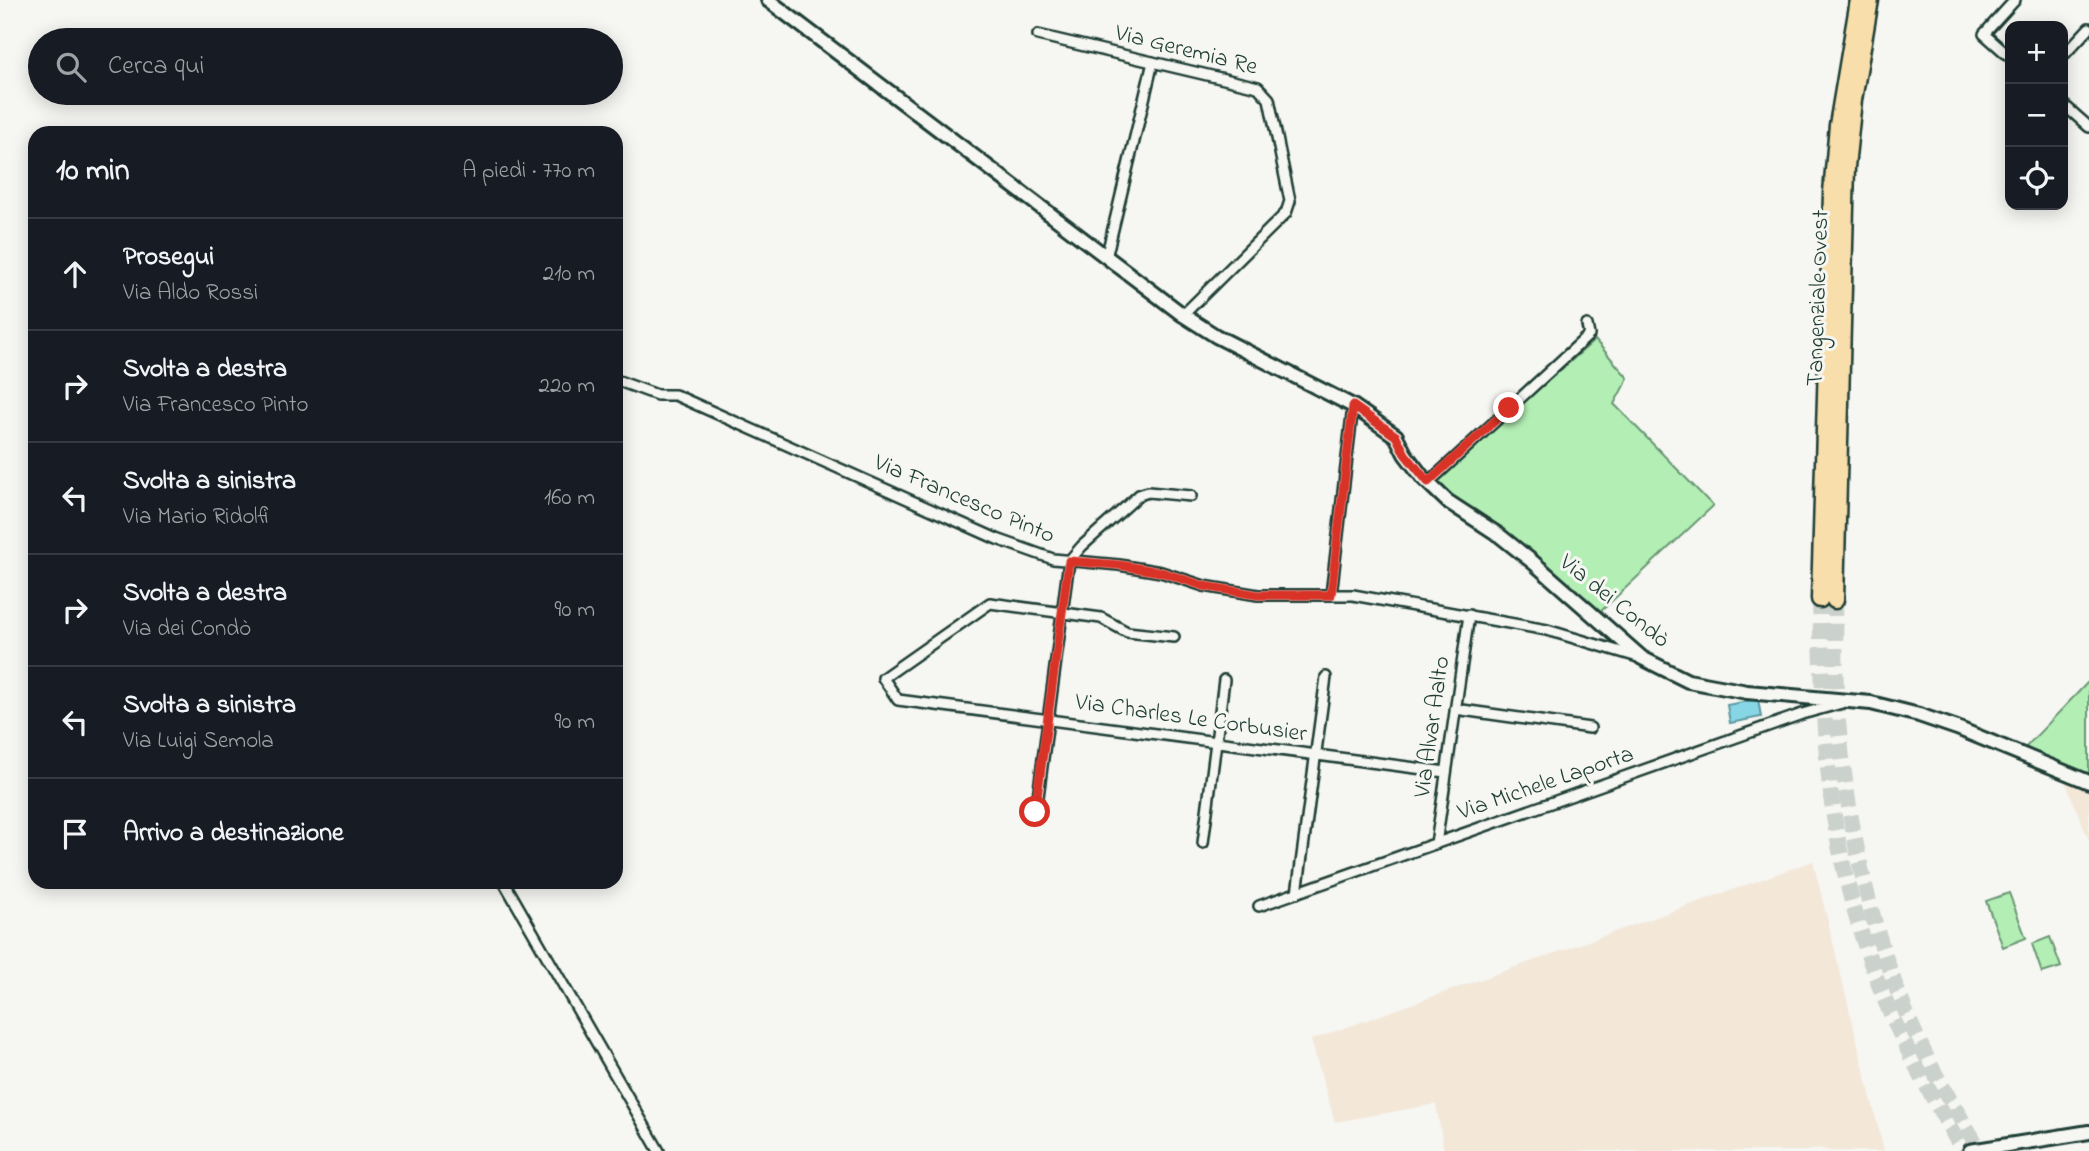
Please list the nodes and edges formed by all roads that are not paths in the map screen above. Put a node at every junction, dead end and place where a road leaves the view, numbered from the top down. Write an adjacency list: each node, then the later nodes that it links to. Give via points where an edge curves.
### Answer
1 (768, 0): 12 (street, Via dei Condò)
2 (1859, 0): 3 (highway, Tangenziale Ovest, via 1832,193 1827,599 1846,167)
3 (1870, 0)
4 (2015, 0): 8 (street, via 1984,34)
5 (2089, 28): 7 (street)
6 (1038, 35): 9 (street, Via Geremia Re)
7 (2068, 51)
8 (2005, 53)
9 (1153, 62): 12 (street); 13 (street, Via Geremia Re, via 1265,92 1290,201 1286,213)
10 (2068, 108): 11 (street)
11 (2089, 127)
12 (1106, 258): 13 (street, Via dei Condò)
13 (1183, 315): 16 (street, Via dei Condò)
14 (1587, 325): 17 (street, via 1589,335)
15 (623, 383): 19 (street, Via Francesco Pinto, via 657,395 675,395 997,539)
16 (1353, 406): 17 (street, Via dei Condò, via 1396,436); 20 (street)
17 (1428, 482): 24 (street, Via dei Condò, via 1447,501 1534,563)
18 (1191, 496): 19 (street, via 1139,495)
19 (1069, 561): 20 (street, Via Francesco Pinto, via 1161,572 1204,586 1258,595); 21 (street)
20 (1331, 595): 22 (street, Via Francesco Pinto)
21 (1062, 612): 23 (street, Via Charles Le Corbusier, via 1101,618 1128,632); 29 (street); 29 (street, Via Charles Le Corbusier, via 990,603 883,678 898,699)
22 (1469, 615): 24 (street, Via Francesco Pinto, via 1547,629); 28 (street, Via Alvar Aalto)
23 (1174, 637)
24 (1642, 658): 27 (street, Via dei Condò, via 1688,681 1747,692)
25 (1326, 677): 32 (street)
26 (1224, 680): 31 (street)
27 (1847, 701): 34 (street, Via dei Condò, via 1932,719); 37 (street, Via Michele Laporta)
28 (1455, 709): 30 (street); 33 (street, Via Alvar Aalto)
29 (1047, 719): 31 (street, Via Charles Le Corbusier); 35 (street)
30 (1590, 728)
31 (1216, 741): 32 (street, Via Charles Le Corbusier); 36 (street)
32 (1315, 755): 33 (street, Via Charles Le Corbusier); 39 (street)
33 (1446, 772): 37 (street, Via Alvar Aalto)
34 (2089, 782)
35 (1035, 812)
36 (1203, 843)
37 (1436, 844): 39 (street, Via Michele Laporta)
38 (508, 889): 42 (street)
39 (1297, 893): 40 (street, Via Michele Laporta)
40 (1259, 906)
41 (2089, 1132): 43 (street)
42 (659, 1151)
43 (1970, 1151)

